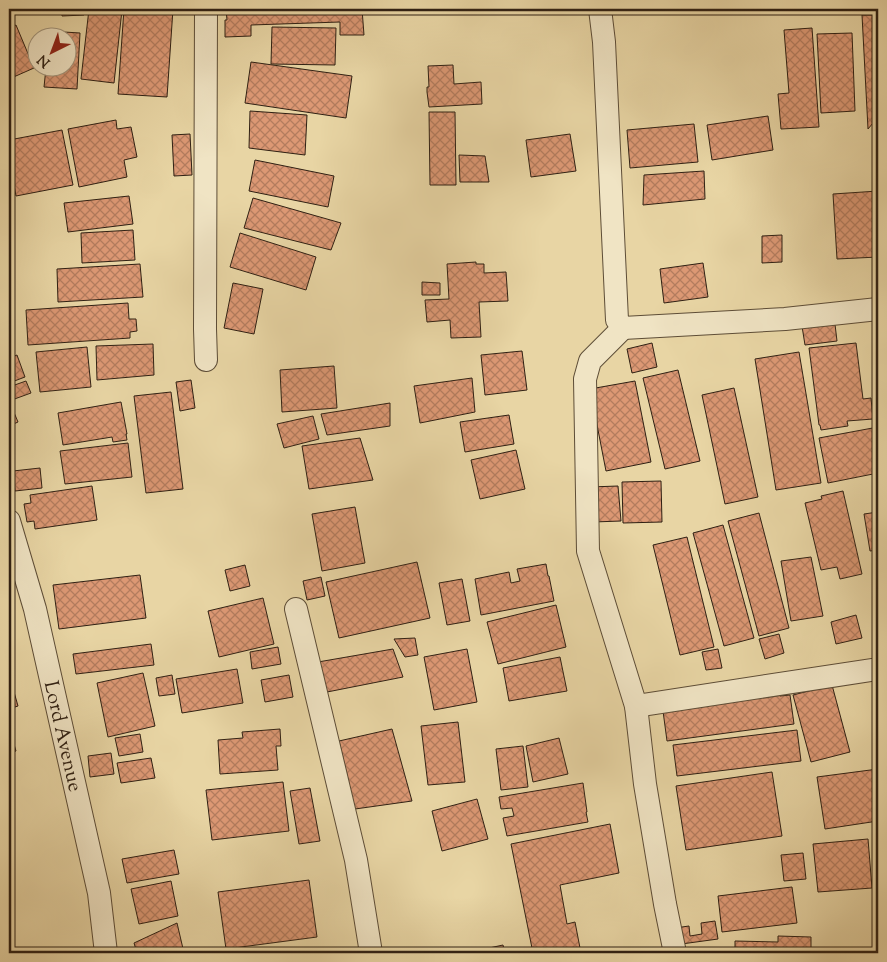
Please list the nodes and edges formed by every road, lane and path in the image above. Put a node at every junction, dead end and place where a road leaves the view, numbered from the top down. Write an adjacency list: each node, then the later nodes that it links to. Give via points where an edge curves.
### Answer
1 (206, 9): 5 (street)
2 (600, 9): 4 (street, via 617,320)
3 (878, 309): 4 (street, via 785,319)
4 (624, 328): 9 (street, via 590,361 585,379 588,551)
5 (206, 360)
6 (9, 521): 10 (street, Lord Avenue, via 37,618 98,893)
7 (296, 609): 11 (street, via 356,860)
8 (878, 669): 9 (street)
9 (636, 706): 12 (street, via 645,784)
10 (106, 953)
11 (371, 953)
12 (675, 953)

